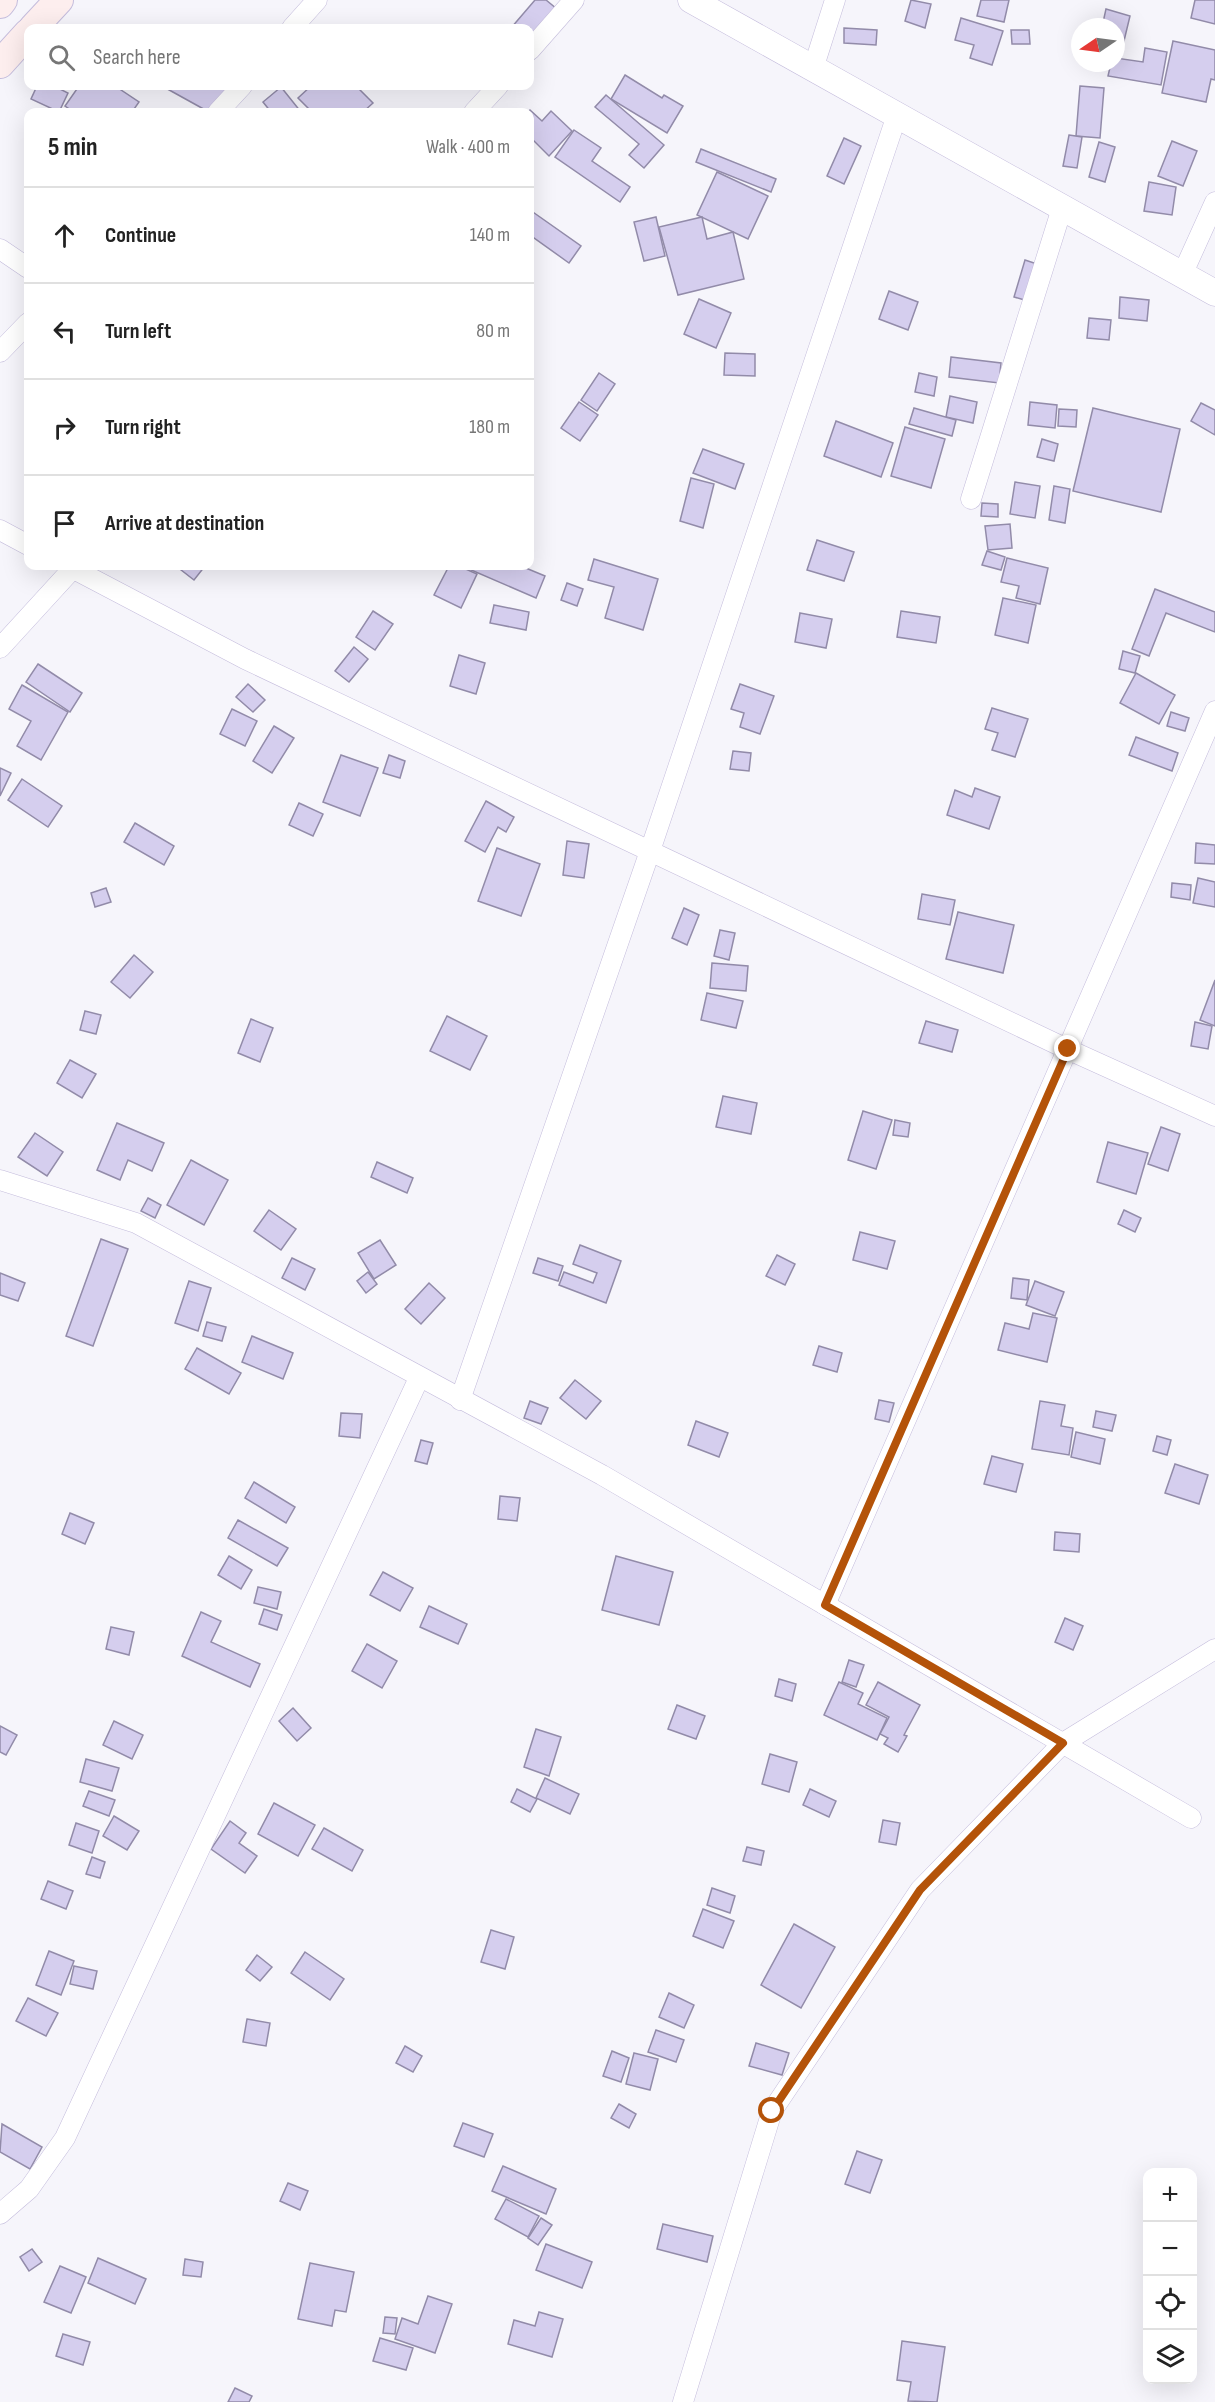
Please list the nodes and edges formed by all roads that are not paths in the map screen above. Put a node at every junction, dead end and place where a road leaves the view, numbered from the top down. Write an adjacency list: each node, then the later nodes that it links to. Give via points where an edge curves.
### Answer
1 (3, 0): 7 (main road)
2 (59, 0): 8 (main road)
3 (317, 0): 9 (street)
4 (574, 0): 11 (street)
5 (691, 0): 13 (street)
6 (835, 0): 13 (street)
7 (0, 4)
8 (37, 24)
9 (296, 24)
10 (24, 37): 12 (main road)
11 (534, 45)
12 (0, 64)
13 (813, 69): 18 (street)
14 (238, 90): 16 (street)
15 (494, 90): 17 (street)
16 (222, 108)
17 (478, 108)
18 (897, 115): 20 (street); 34 (street)
19 (1215, 202): 23 (street)
20 (1062, 208): 23 (street); 27 (street)
21 (0, 249): 22 (street)
22 (24, 265)
23 (1182, 275): 24 (street)
24 (1215, 293)
25 (24, 327): 26 (street)
26 (0, 352)
27 (971, 499)
28 (0, 530): 29 (street)
29 (24, 543)
30 (68, 570): 32 (street)
31 (79, 570): 34 (street, via 246,659)
32 (0, 648)
33 (1215, 711): 35 (street)
34 (650, 851): 35 (street); 39 (street)
35 (1068, 1049): 36 (street); 40 (street)
36 (1215, 1116)
37 (0, 1180): 38 (street, via 136,1223)
38 (419, 1378): 39 (street); 44 (street, via 65,2138 29,2189)
39 (460, 1400): 40 (street, via 602,1475)
40 (825, 1605): 42 (street)
41 (1215, 1649): 42 (street)
42 (1063, 1743): 43 (street); 45 (street, via 920,1890 772,2111)
43 (1191, 1818)
44 (0, 2214)
45 (683, 2402)

